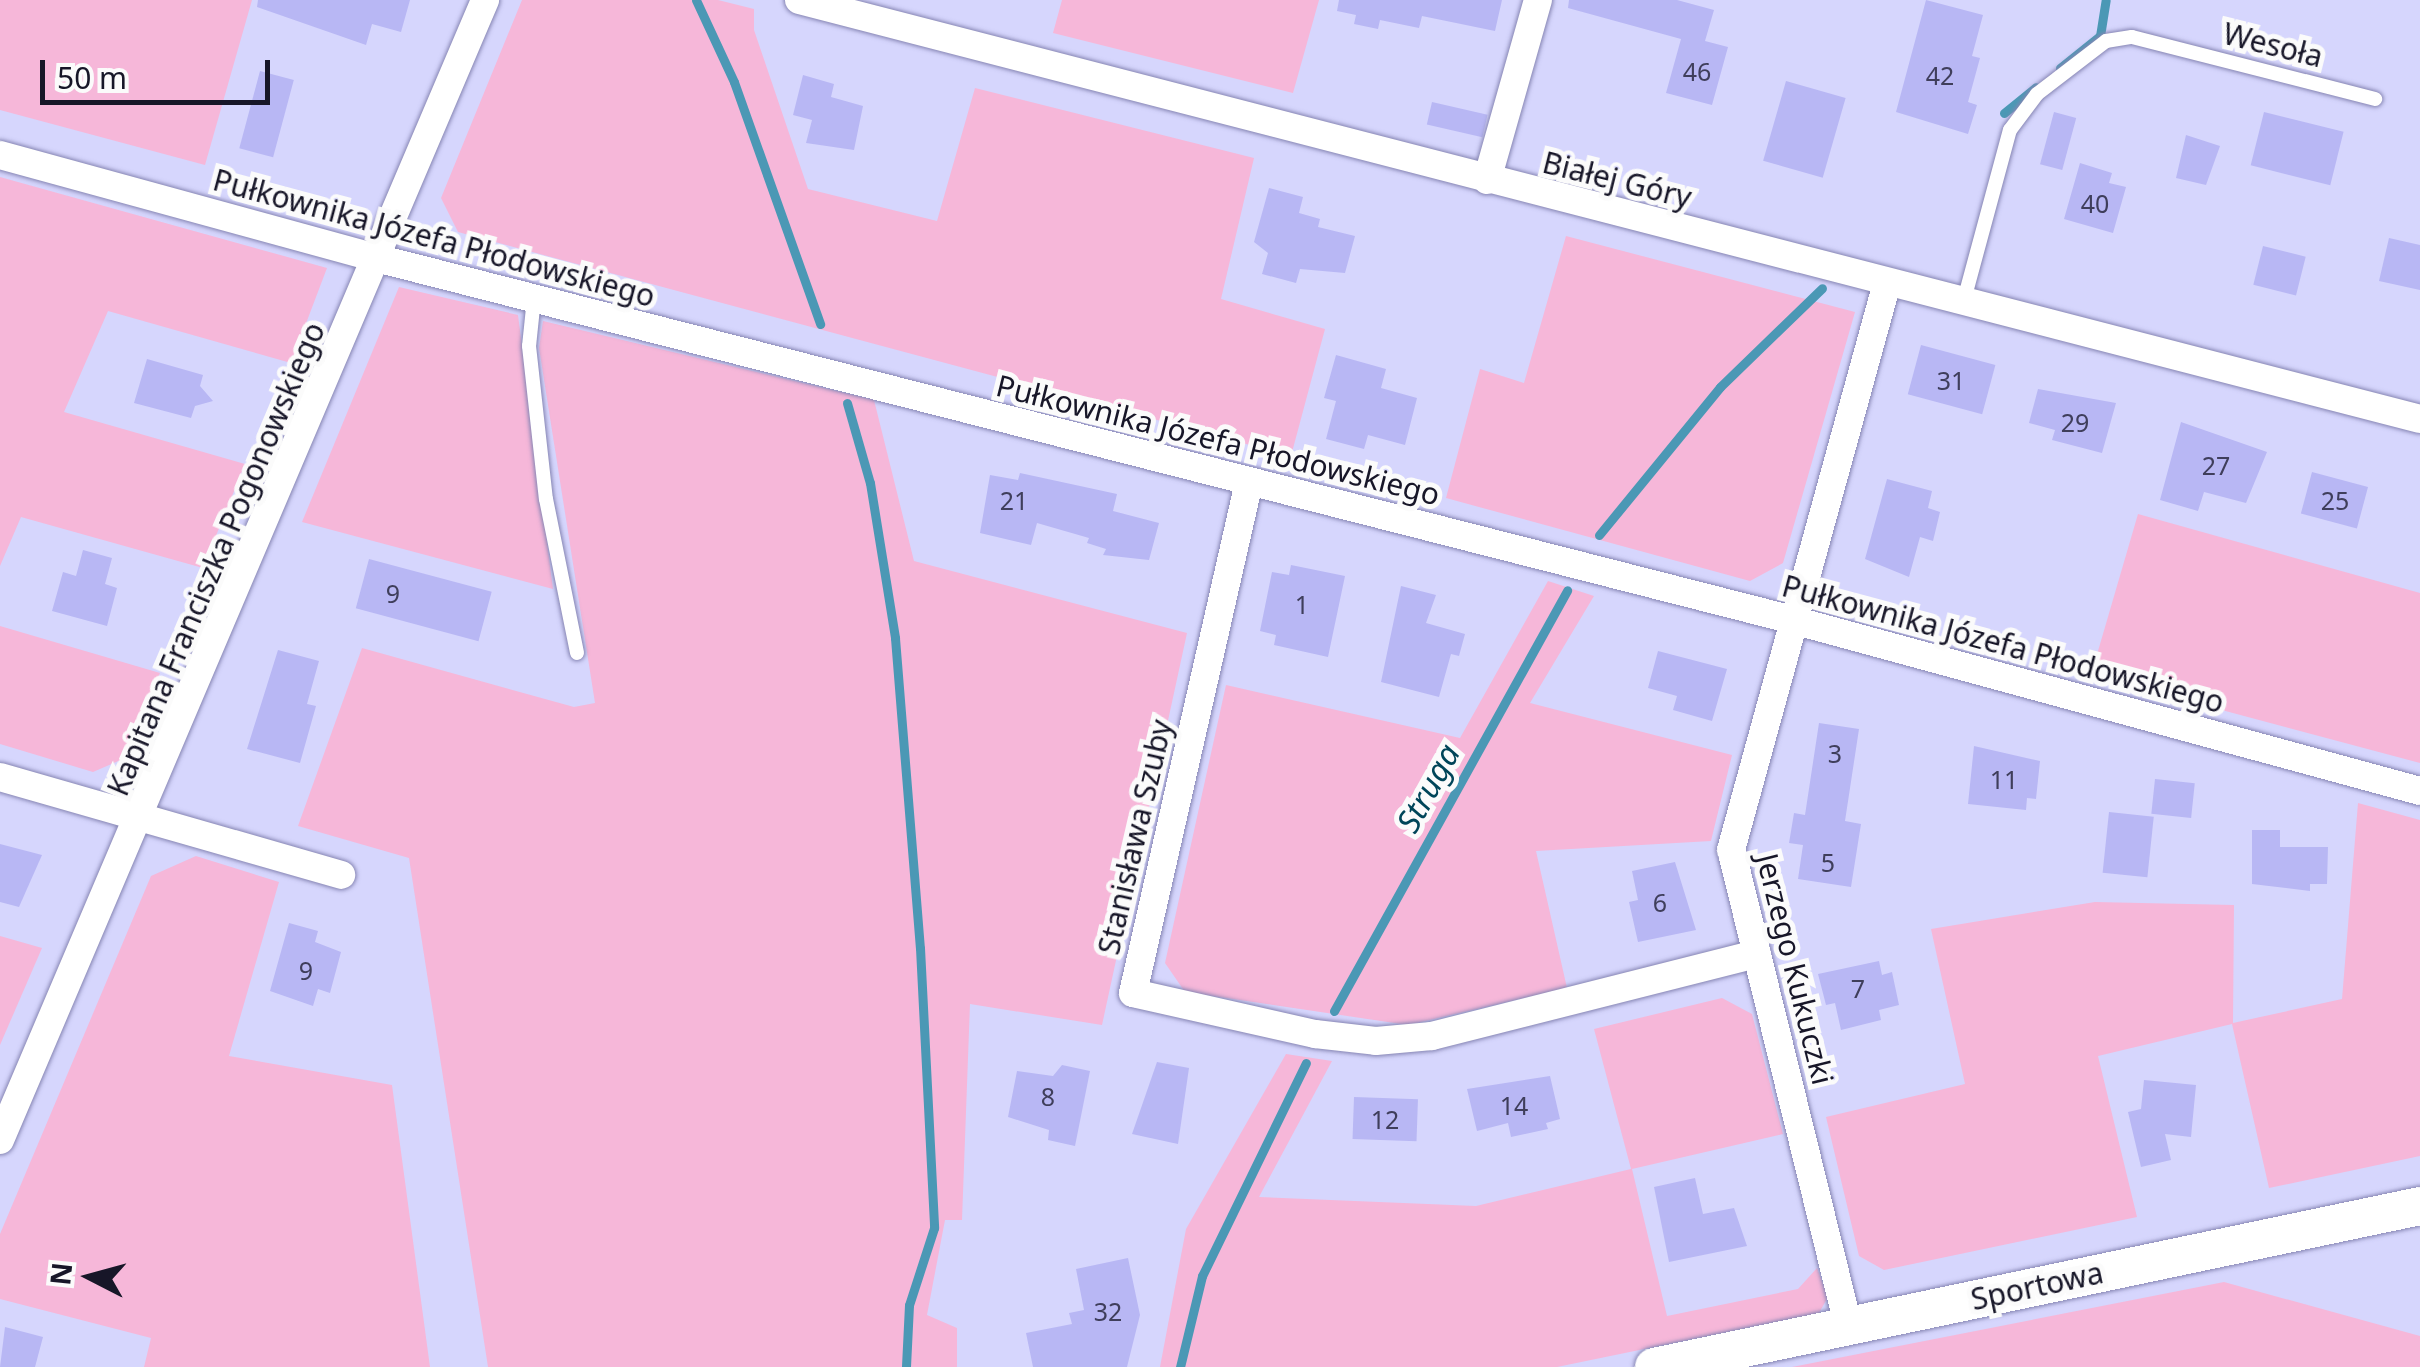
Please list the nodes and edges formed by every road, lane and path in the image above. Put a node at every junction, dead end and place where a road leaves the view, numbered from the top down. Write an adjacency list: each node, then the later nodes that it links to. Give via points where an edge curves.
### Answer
1 (485, 0): 7 (street, Kapitana Franciszka Pogonowskiego)
2 (799, 0): 6 (street, Białej Góry)
3 (1538, 0): 6 (street)
4 (2375, 100): 10 (lane, Wesoła, via 2132,37 2106,41 2037,94 2010,130)
5 (0, 155): 7 (street, Pułkownika Józefa Płodowskiego)
6 (1487, 180): 8 (street, Białej Góry)
7 (380, 259): 9 (street, Pułkownika Józefa Płodowskiego); 17 (street, Kapitana Franciszka Pogonowskiego)
8 (1887, 283): 10 (street, Białej Góry); 13 (street, Jerzego Kukuczki)
9 (534, 298): 12 (street, Pułkownika Józefa Płodowskiego); 14 (lane, via 529,346 546,498)
10 (1964, 300): 11 (street, Białej Góry)
11 (2420, 419)
12 (1248, 482): 13 (street, Pułkownika Józefa Płodowskiego); 19 (street, Stanisława Szuby, via 1133,993 1314,1034 1376,1041 1432,1036)
13 (1789, 620): 16 (street, Pułkownika Józefa Płodowskiego); 19 (street, Jerzego Kukuczki, via 1731,850)
14 (577, 654)
15 (0, 778): 17 (street)
16 (2420, 791)
17 (141, 818): 18 (street); 20 (street, Kapitana Franciszka Pogonowskiego)
18 (342, 875)
19 (1757, 954): 22 (street, Jerzego Kukuczki)
20 (0, 1140)
21 (2420, 1206): 22 (street, Sportowa)
22 (1848, 1325): 23 (street, Sportowa)
23 (1654, 1367)

